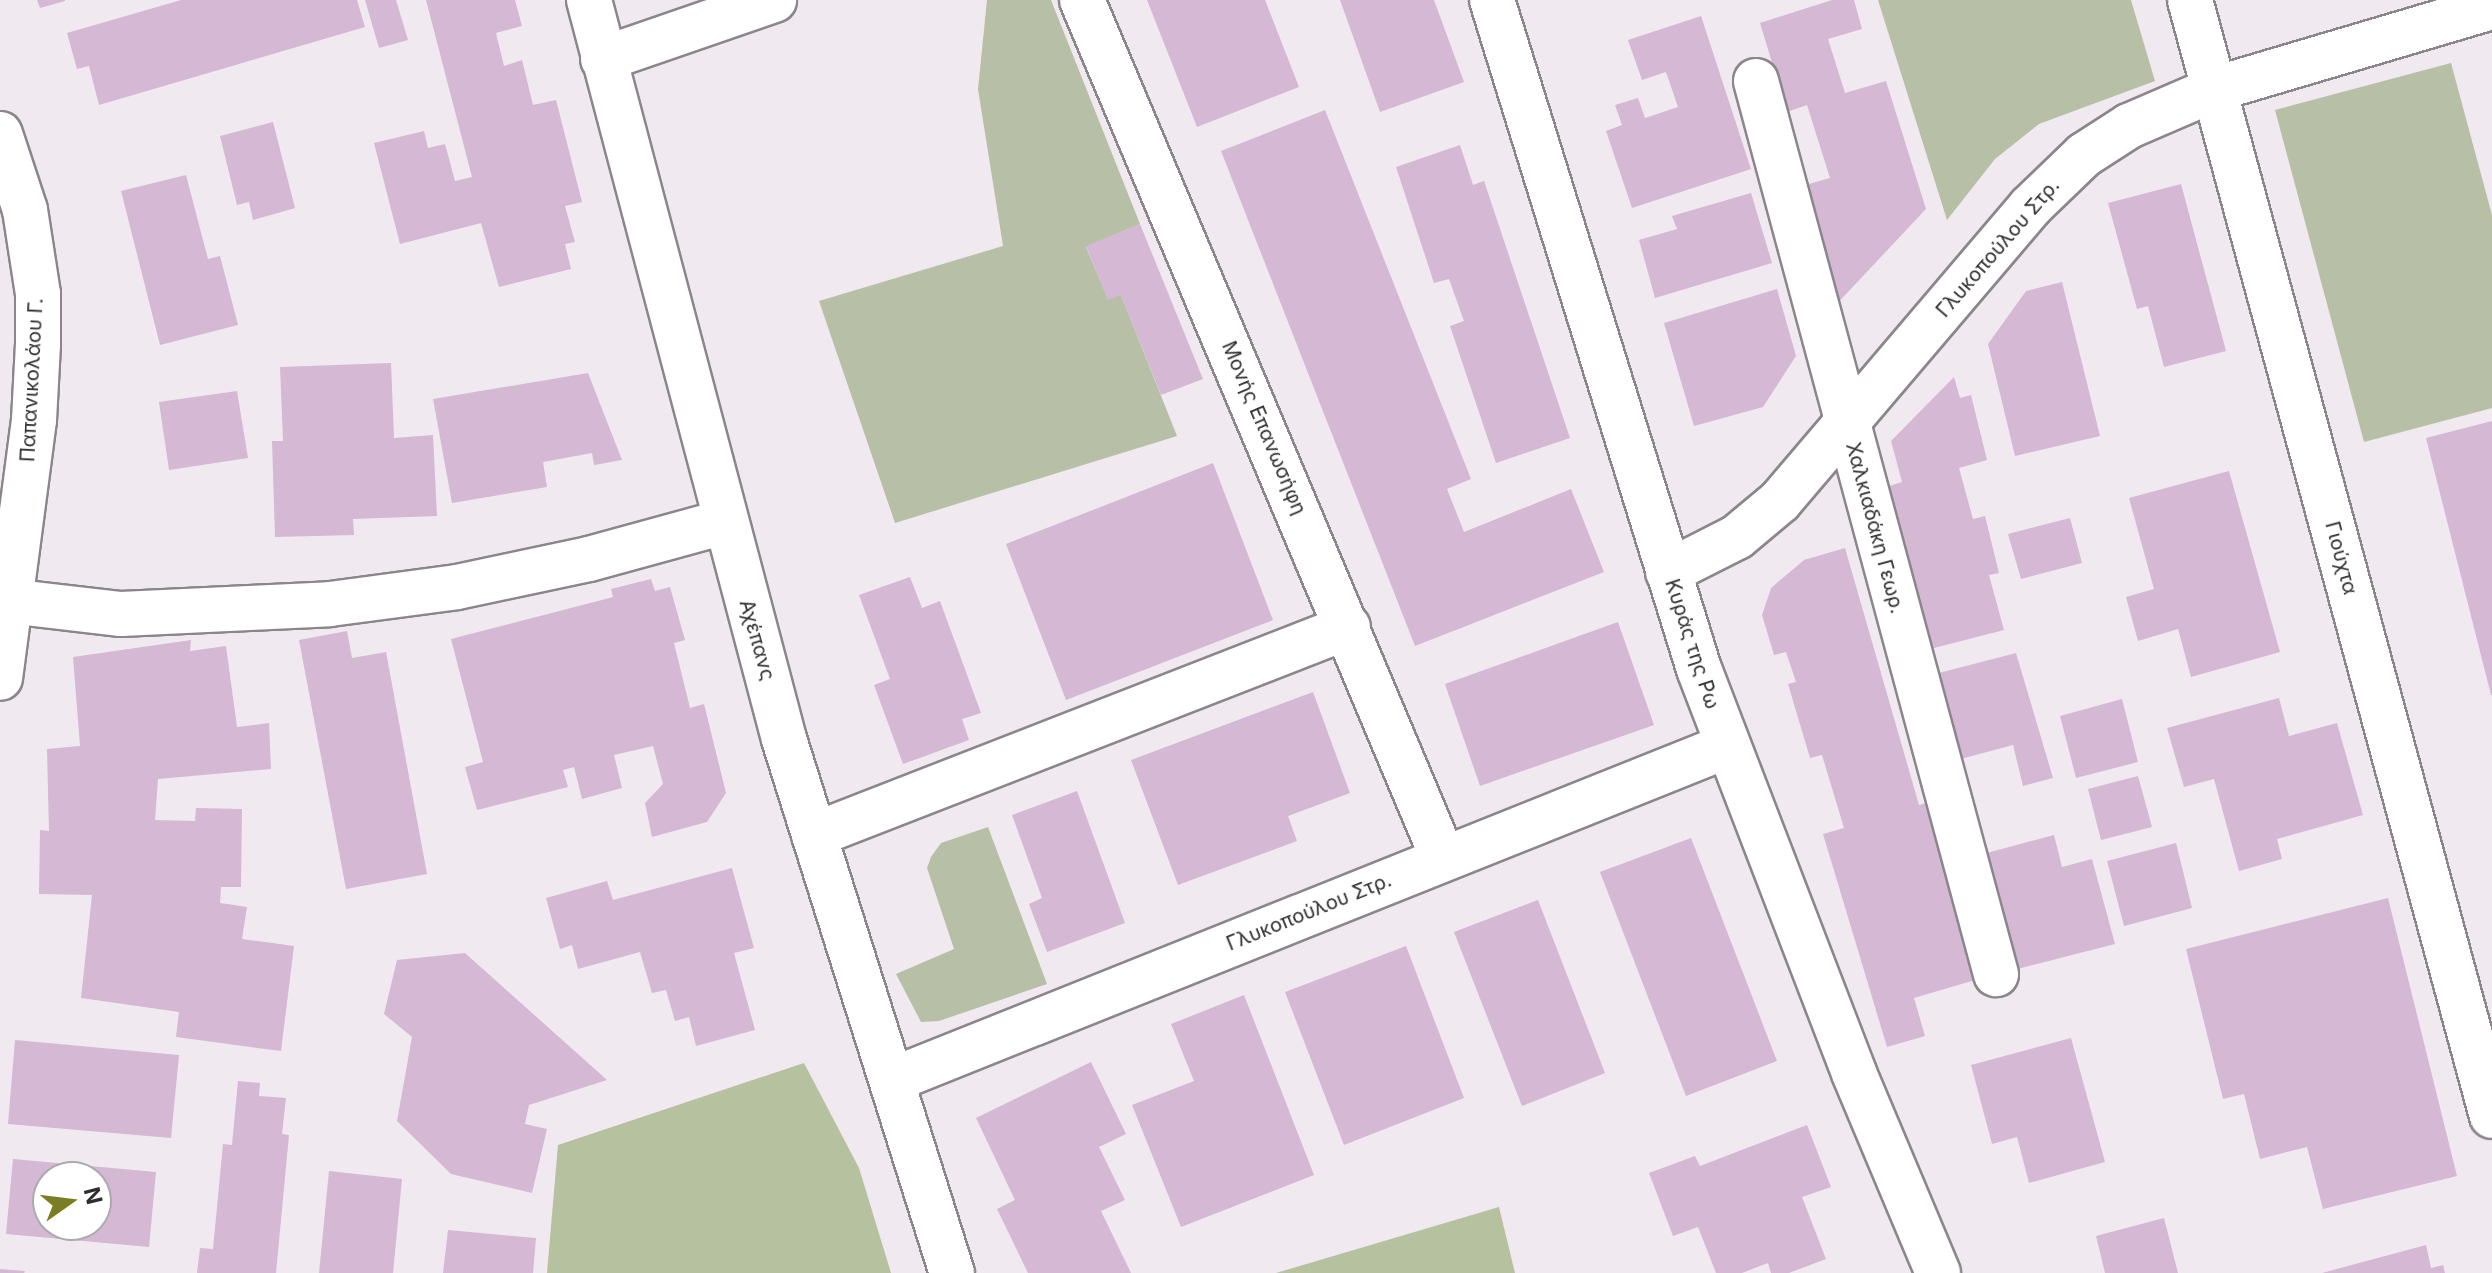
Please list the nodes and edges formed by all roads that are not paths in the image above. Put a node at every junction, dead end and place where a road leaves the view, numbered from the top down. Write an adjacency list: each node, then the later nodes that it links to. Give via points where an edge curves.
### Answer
1 (589, 0): 7 (street, Αχέπανς)
2 (774, 0): 7 (street)
3 (1082, 0): 16 (street, Μονής Επανωσήφη)
4 (1492, 0): 14 (street, Κυράς της Ρω)
5 (2190, 0): 9 (street, Γιούχτα)
6 (2492, 7): 9 (street, Γλυκοπούλου Στρ.)
7 (603, 59): 13 (street, Αχέπανς)
8 (1756, 81): 12 (street, Χαλκιαδάκη Γεωρ.)
9 (2215, 89): 12 (street, Γλυκοπούλου Στρ., via 2129,126 2059,176); 23 (street, Γιούχτα)
10 (0, 134): 11 (street, Παπανικολάου Γ.)
11 (9, 177): 15 (street, Παπανικολάου Γ., via 38,294 38,344 34,420)
12 (1847, 427): 14 (street, Γλυκοπούλου Στρ., via 1780,501 1737,537); 21 (street, Χαλκιαδάκη Γεωρ.)
13 (724, 522): 15 (street, via 589,559 457,587 330,604 121,614); 19 (street, Αχέπανς)
14 (1668, 572): 18 (street, Κυράς της Ρω)
15 (4, 601): 17 (street, Παπανικολάου Γ.)
16 (1348, 627): 19 (street); 20 (street, Μονής Επανωσήφη)
17 (0, 678)
18 (1727, 746): 20 (street, Γλυκοπούλου Στρ.); 25 (street, Κυράς της Ρω)
19 (814, 835): 22 (street, Αχέπανς)
20 (1443, 858): 22 (street, Γλυκοπούλου Στρ.)
21 (1996, 974)
22 (892, 1080): 24 (street, Αχέπανς)
23 (2492, 1116)
24 (952, 1273)
25 (1938, 1273)

